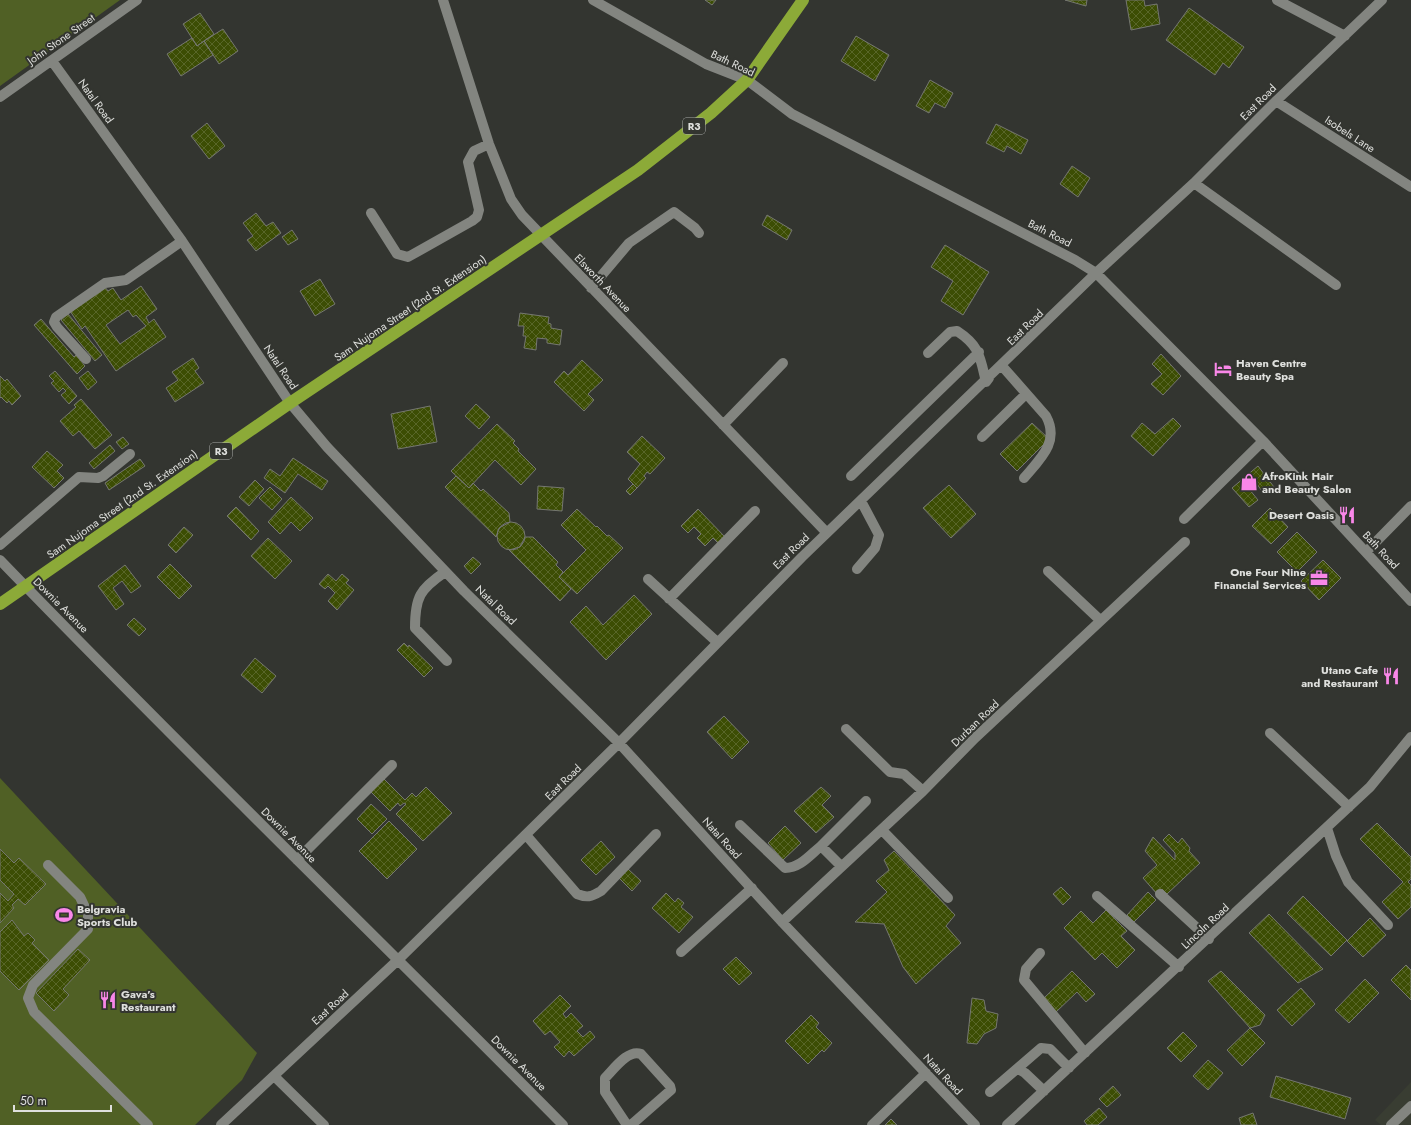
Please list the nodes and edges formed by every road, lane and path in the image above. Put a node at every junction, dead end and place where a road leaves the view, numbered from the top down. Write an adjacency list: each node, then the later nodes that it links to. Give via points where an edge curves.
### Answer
1 (136, 0): 8 (street, John Stone Street)
2 (443, 0): 12 (street, Elsworth Avenue)
3 (593, 0): 9 (street, Bath Road, via 706,64)
4 (803, 0): 9 (highway, Sam Nujoma Street (2nd St. Extension) / R3)
5 (1278, 0): 7 (street)
6 (1382, 0): 7 (street, East Road)
7 (1345, 36): 11 (street, East Road)
8 (52, 61): 10 (street, John Stone Street); 18 (street, Natal Road)
9 (747, 80): 17 (highway, Sam Nujoma Street (2nd St. Extension) / R3, via 711,113 650,161); 19 (street, Bath Road, via 792,114)
10 (0, 97)
11 (1276, 101): 13 (street, East Road); 14 (street, Isobels Lane)
12 (488, 144): 15 (street, via 474,151 468,162 479,210 477,217 472,221 408,257 397,254); 17 (street, Elsworth Avenue, via 511,199)
13 (1194, 182): 19 (street, East Road); 20 (street)
14 (1411, 187)
15 (371, 213)
16 (699, 233): 21 (street, via 674,212 629,243)
17 (541, 236): 21 (street, Elsworth Avenue); 29 (highway, Sam Nujoma Street (2nd St. Extension) / R3)
18 (182, 241): 24 (street, via 126,280 105,283 56,317 54,322 57,327); 29 (street, Natal Road)
19 (1096, 273): 26 (street, East Road); 27 (street); 32 (street, Bath Road)
20 (1336, 285)
21 (591, 288): 30 (street, Elsworth Avenue)
22 (979, 352): 23 (street, via 970,340 958,331 950,332); 27 (street); 34 (street)
23 (928, 353)
24 (86, 359)
25 (783, 362): 30 (street)
26 (1002, 366): 27 (street, East Road); 28 (street)
27 (986, 382): 36 (street, East Road)
28 (1026, 394): 31 (street); 35 (street, via 1046,416 1051,424 1052,434 1046,451)
29 (290, 403): 47 (street, Natal Road, via 326,447); 49 (highway, Sam Nujoma Street (2nd St. Extension) / R3)
30 (724, 425): 40 (street, Elsworth Avenue)
31 (982, 437)
32 (1263, 441): 39 (street); 43 (street, Bath Road)
33 (130, 454): 42 (street, via 103,476 79,477)
34 (851, 476)
35 (1024, 478)
36 (861, 501): 40 (street, East Road); 45 (street, via 879,535 875,548)
37 (1411, 506): 43 (street)
38 (755, 511): 50 (street)
39 (1184, 519)
40 (827, 533): 54 (street, East Road)
41 (1185, 542): 53 (street, Durban Road)
42 (0, 545)
43 (1366, 552): 51 (street, Bath Road)
44 (0, 560): 49 (street, Downie Avenue)
45 (857, 569)
46 (1048, 571): 53 (street)
47 (445, 572): 55 (street, via 423,589 415,611 416,628); 59 (street, Natal Road)
48 (648, 579): 50 (street)
49 (26, 586): 52 (highway, Sam Nujoma Street (2nd St. Extension) / R3); 70 (street, Downie Avenue)
50 (669, 599): 54 (street)
51 (1411, 601)
52 (0, 604)
53 (1100, 620): 61 (street, Durban Road)
54 (717, 642): 59 (street, East Road)
55 (446, 661)
56 (846, 730): 61 (street, via 890,772 904,774)
57 (1270, 733): 63 (street)
58 (1411, 737): 63 (street, Lincoln Road, via 1370,787)
59 (619, 743): 68 (street, East Road); 73 (street, Natal Road)
60 (392, 765): 70 (street)
61 (922, 791): 66 (street, Durban Road)
62 (866, 800): 69 (street)
63 (1349, 807): 65 (street, Lincoln Road)
64 (740, 825): 69 (street, via 785,868 801,863)
65 (1327, 828): 78 (street, via 1348,882); 79 (street, Lincoln Road)
66 (882, 830): 72 (street, Durban Road); 76 (street)
67 (656, 834): 68 (street, via 601,891 591,897 577,894)
68 (526, 835): 82 (street, East Road)
69 (821, 846): 72 (street)
70 (297, 860): 82 (street, Downie Avenue)
71 (48, 865): 92 (street, via 80,897 88,914 88,928 33,985 28,998 34,1012)
72 (841, 866): 77 (street, Durban Road)
73 (752, 888): 77 (street, Natal Road); 80 (street)
74 (1160, 894): 79 (street)
75 (1097, 896): 83 (street)
76 (948, 898)
77 (782, 922): 87 (street, Natal Road)
78 (1388, 925)
79 (1209, 939): 83 (street, Lincoln Road)
80 (681, 952)
81 (1040, 953): 84 (street, via 1026,969 1024,980)
82 (399, 959): 88 (street, East Road); 95 (street, Downie Avenue)
83 (1179, 967): 84 (street, Lincoln Road)
84 (1086, 1053): 85 (street, Lincoln Road)
85 (1069, 1068): 86 (street, via 1050,1049 1041,1048); 89 (street, Lincoln Road)
86 (1018, 1069): 89 (street, via 1025,1072); 90 (street)
87 (926, 1074): 98 (street); 99 (street, Natal Road)
88 (274, 1076): 93 (street, East Road); 94 (street)
89 (1044, 1091): 100 (street, Lincoln Road)
90 (990, 1092)
91 (1411, 1106): 101 (street)
92 (148, 1125)
93 (221, 1125)
94 (324, 1125)
95 (563, 1125)
96 (627, 1125): 97 (street, via 605,1092 605,1078 630,1054 636,1052 641,1054 671,1090)
97 (631, 1125)
98 (872, 1125)
99 (975, 1125)
100 (1007, 1125)
101 (1391, 1125)

